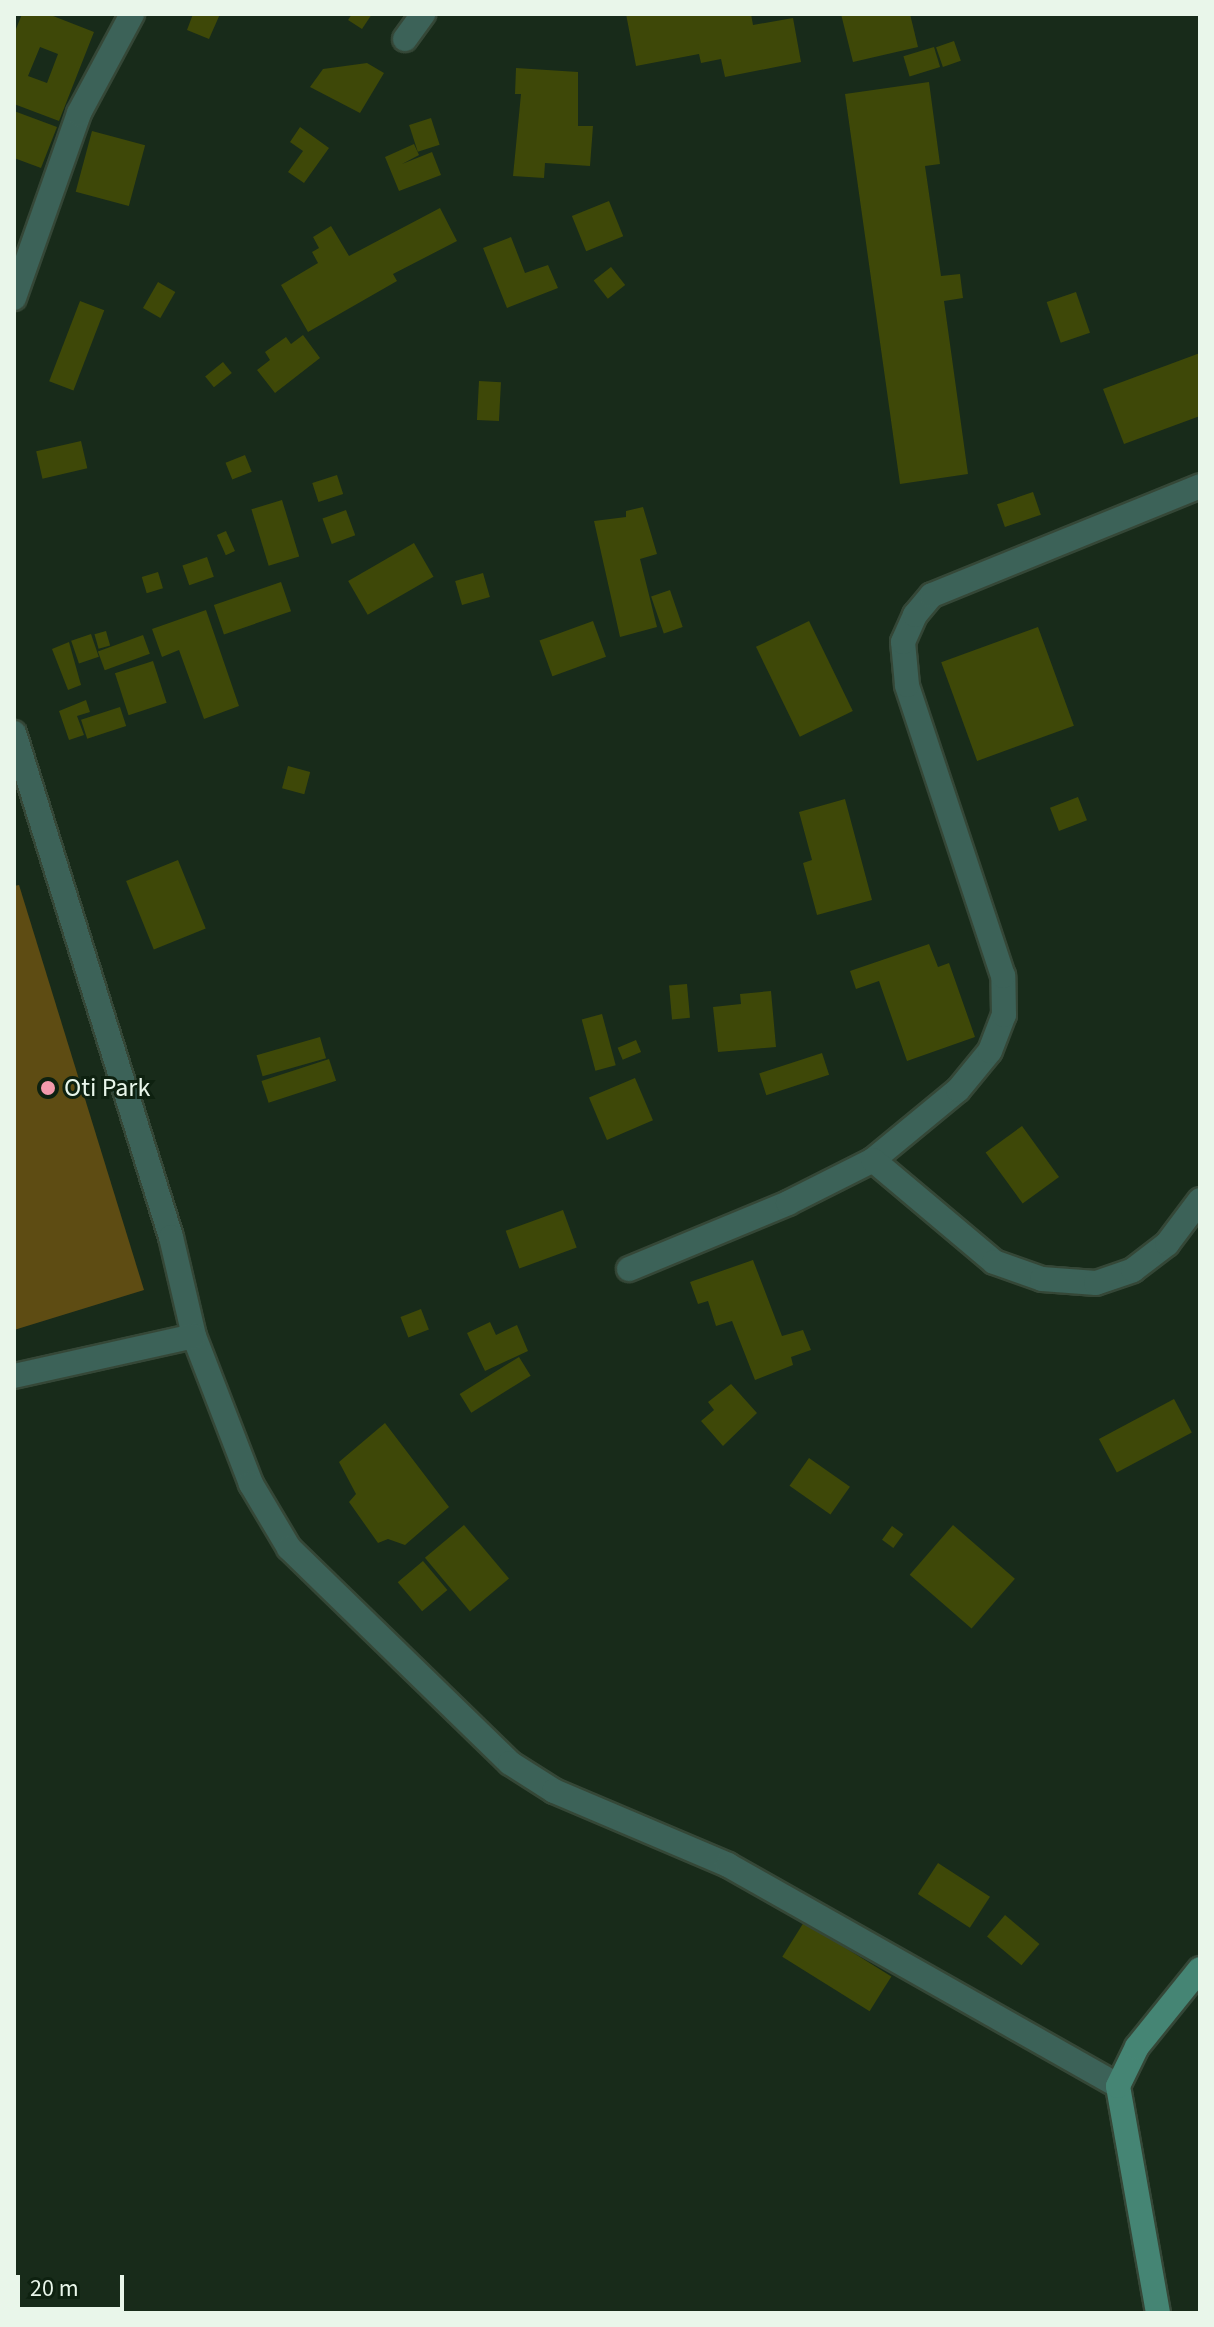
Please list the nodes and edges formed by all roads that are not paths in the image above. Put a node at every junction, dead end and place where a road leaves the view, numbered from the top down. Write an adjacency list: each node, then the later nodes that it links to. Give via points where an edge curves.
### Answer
1 (132, 14): 4 (street, via 79,113)
2 (423, 14): 3 (street)
3 (405, 39)
4 (14, 298)
5 (1200, 486): 7 (street, via 932,595 915,615 903,642 907,685 1003,976 1004,1015 990,1051 958,1090)
6 (14, 733): 10 (street, via 171,1237)
7 (873, 1160): 8 (street, via 994,1262 1042,1279 1096,1283 1133,1270 1167,1244); 9 (street, via 788,1203)
8 (1200, 1200)
9 (629, 1269)
10 (194, 1336): 11 (street); 13 (street, via 251,1484 289,1548 510,1763 554,1791 728,1865)
11 (14, 1376)
12 (1200, 1969): 13 (street, via 1137,2047)
13 (1118, 2086): 14 (street)
14 (1158, 2313)

